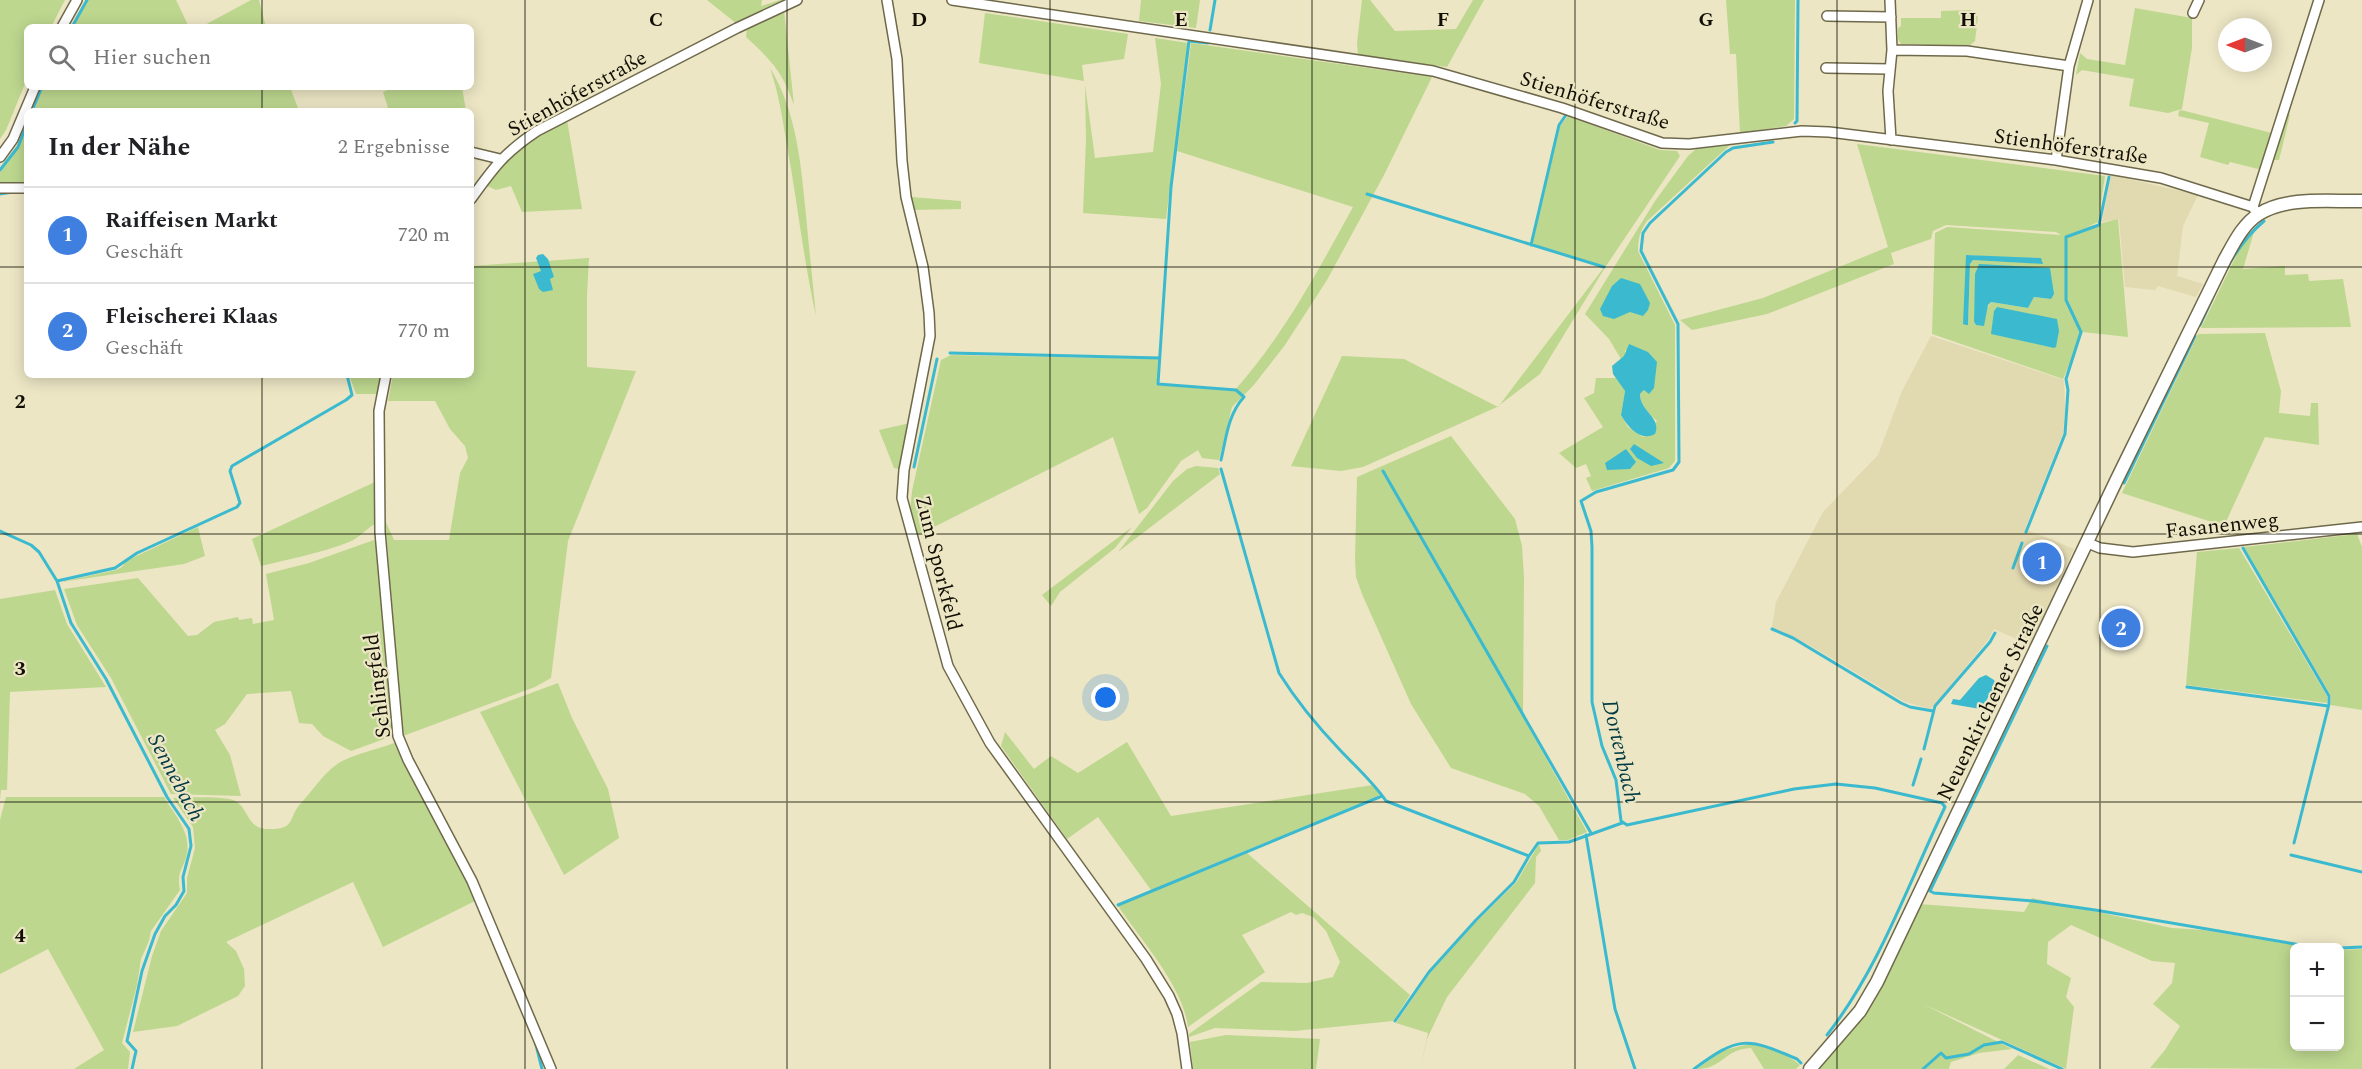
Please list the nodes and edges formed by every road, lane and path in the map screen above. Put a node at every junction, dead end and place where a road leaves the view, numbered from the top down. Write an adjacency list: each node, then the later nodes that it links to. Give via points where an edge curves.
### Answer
1 (77, 0): 12 (street)
2 (797, 0): 23 (street, Stienhöferstraße, via 537,131)
3 (887, 0): 34 (street, Zum Sporkfeld, via 897,59 906,197 923,267 930,336 902,498 943,651 990,744 1169,996 1180,1025)
4 (952, 0): 20 (street, Stienhöferstraße, via 1433,71 1562,108 1662,143 1689,144 1802,131)
5 (1890, 0): 11 (street)
6 (2088, 0): 14 (street)
7 (2199, 0): 9 (street)
8 (2319, 0): 29 (street)
9 (2193, 13)
10 (1827, 16): 11 (street)
11 (1891, 17): 13 (street)
12 (64, 24)
13 (1892, 50): 14 (street, via 1967,51); 16 (street)
14 (2069, 66): 24 (street)
15 (1826, 68): 16 (street)
16 (1890, 69): 20 (street)
17 (34, 90): 18 (street)
18 (26, 108)
19 (24, 113): 22 (street)
20 (1891, 140): 24 (street, Stienhöferstraße)
21 (474, 153): 23 (street, Stienhöferstraße)
22 (0, 157)
23 (500, 159): 27 (street)
24 (2056, 160): 29 (street, Stienhöferstraße, via 2161,178)
25 (0, 188): 26 (street)
26 (24, 188)
27 (474, 195)
28 (2362, 201): 29 (street, Neuenkirchener Straße, via 2290,203)
29 (2256, 211): 32 (street, Neuenkirchener Straße, via 2225,259)
30 (385, 378): 33 (street, Schlingfeld, via 379,411 380,532 398,736 472,880)
31 (2362, 527): 32 (street, Fasanenweg, via 2133,552)
32 (2088, 543): 35 (street, Neuenkirchener Straße, via 1877,982 1860,1011)
33 (552, 1069)
34 (1187, 1069)
35 (1810, 1069)

